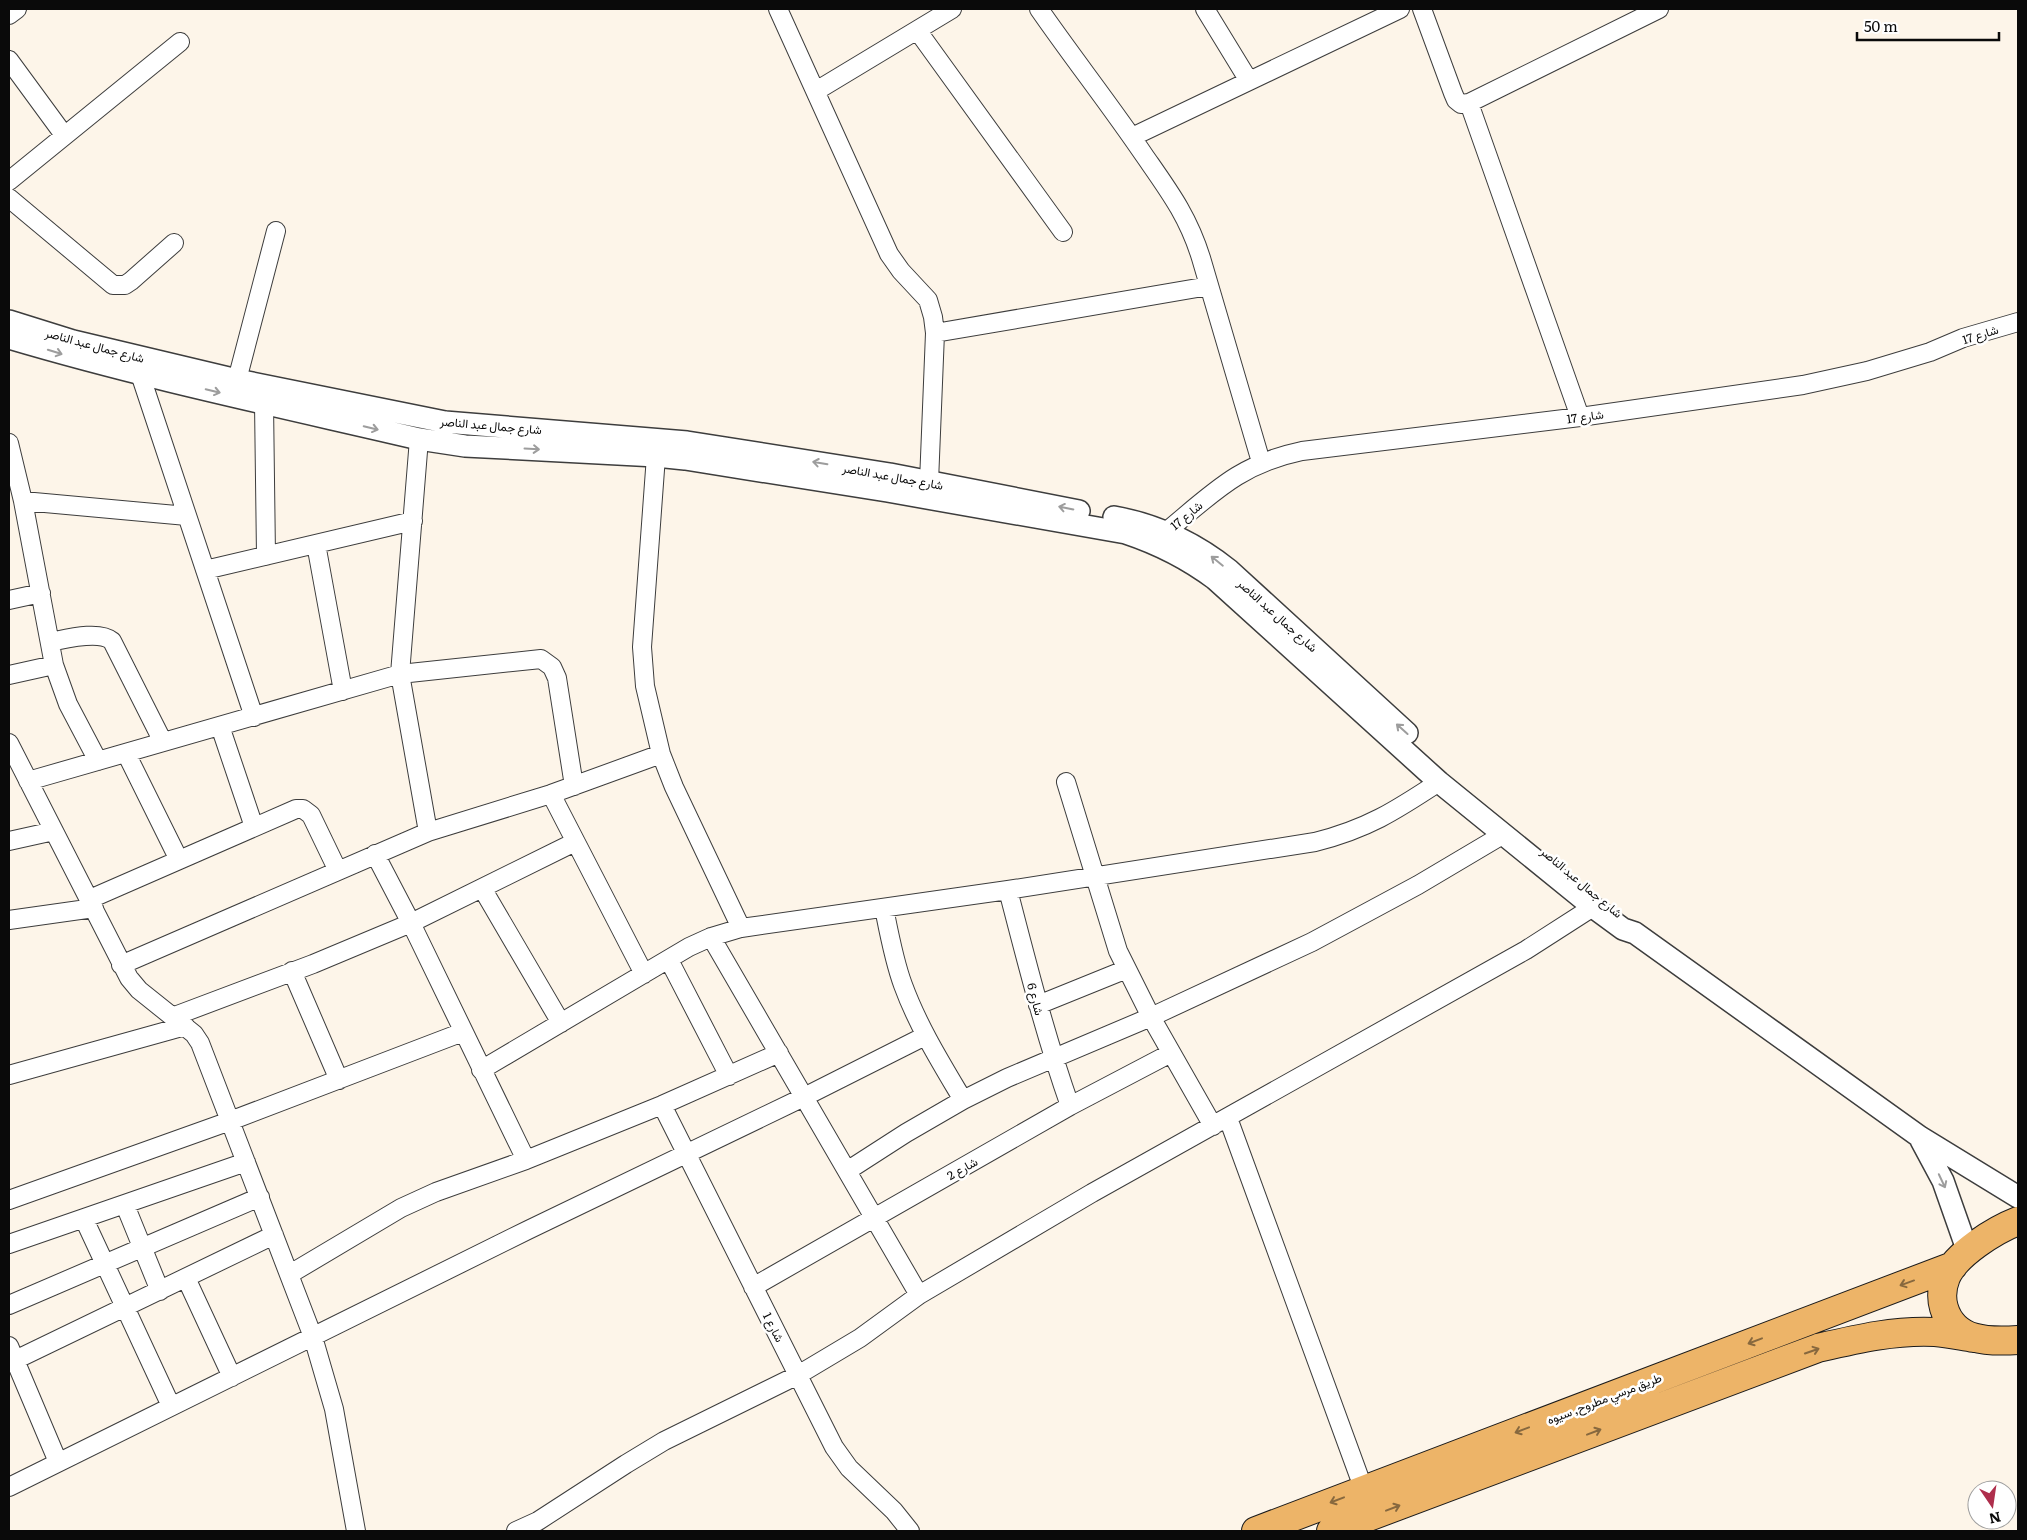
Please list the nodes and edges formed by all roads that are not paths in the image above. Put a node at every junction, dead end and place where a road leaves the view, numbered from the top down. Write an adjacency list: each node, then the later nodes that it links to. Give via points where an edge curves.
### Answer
1 (17, 9): 9 (street)
2 (778, 9): 14 (street)
3 (952, 9): 10 (street)
4 (1039, 9): 17 (street)
5 (1205, 9): 13 (street)
6 (1400, 9): 13 (street)
7 (1422, 9): 15 (street, via 1456,100 1461,104)
8 (1659, 9): 15 (street)
9 (9, 15)
10 (917, 30): 14 (street); 21 (street)
11 (180, 42): 16 (street)
12 (9, 60): 16 (street)
13 (1249, 81): 17 (street)
14 (816, 92): 26 (street, via 889,254 928,300)
15 (1469, 103): 31 (street)
16 (64, 135): 18 (street)
17 (1132, 137): 23 (street, via 1183,212 1194,234)
18 (9, 181)
19 (9, 198): 22 (street, via 113,285 125,285 131,281)
20 (276, 231): 29 (street)
21 (1063, 232)
22 (174, 243)
23 (1209, 286): 26 (street); 35 (street)
24 (9, 321): 29 (street, شارع جمال عبد الناصر, via 73,341)
25 (2018, 322): 31 (street, شارع 17, via 1899,362 1804,385)
26 (936, 333): 36 (street)
27 (9, 338): 28 (street, شارع جمال عبد الناصر, one-way to 28)
28 (140, 374): 30 (street, شارع جمال عبد الناصر, one-way to 30); 39 (street)
29 (237, 380): 37 (street, شارع جمال عبد الناصر, one-way to 29, via 668,439 445,422)
30 (264, 403): 32 (street, شارع جمال عبد الناصر, one-way to 32); 43 (street)
31 (1580, 417): 35 (street, شارع 17, via 1302,451)
32 (419, 440): 34 (street, شارع جمال عبد الناصر, one-way to 34, via 465,446); 40 (street)
33 (9, 443): 38 (street)
34 (656, 456): 37 (street, شارع جمال عبد الناصر); 57 (street, via 642,647 645,686)
35 (1261, 462): 41 (street, شارع 17, via 1223,484)
36 (929, 482): 37 (street, شارع جمال عبد الناصر); 41 (street, شارع جمال عبد الناصر, one-way to 36, via 1133,521)
37 (888, 483): 61 (street, شارع جمال عبد الناصر, via 1126,533 1173,551 1215,579)
38 (24, 501): 39 (street); 45 (street)
39 (187, 516): 44 (street)
40 (413, 521): 42 (street); 49 (street)
41 (1167, 531): 82 (street, شارع جمال عبد الناصر, one-way to 41, via 1629,921 1448,771 1229,570 1210,554)
42 (316, 544): 43 (street); 51 (street)
43 (266, 556): 44 (street)
44 (205, 570): 52 (street)
45 (41, 593): 46 (street); 47 (street)
46 (9, 600)
47 (50, 642): 48 (street); 54 (street, via 94,635 112,641)
48 (54, 665): 50 (street); 58 (street, via 68,704)
49 (400, 674): 51 (street); 62 (street, via 541,659 552,666 557,678); 66 (street)
50 (9, 675)
51 (343, 691): 52 (street)
52 (254, 717): 53 (street)
53 (220, 726): 54 (street); 64 (street)
54 (163, 742): 56 (street)
55 (9, 743): 59 (street)
56 (126, 753): 58 (street); 71 (street)
57 (661, 754): 62 (street); 81 (street)
58 (98, 761): 59 (street)
59 (28, 781): 65 (street)
60 (1066, 782): 73 (street)
61 (1439, 782): 67 (street, شارع جمال عبد الناصر); 73 (street, via 1390,814 1341,836)
62 (574, 786): 63 (street)
63 (551, 794): 66 (street); 69 (street)
64 (254, 827): 71 (street); 72 (street, via 296,809 308,811)
65 (54, 831): 68 (street); 76 (street)
66 (428, 832): 70 (street)
67 (1504, 834): 77 (street, شارع جمال عبد الناصر); 90 (street, via 1356,919)
68 (9, 841)
69 (575, 842): 74 (street); 88 (street)
70 (375, 854): 72 (street); 80 (street)
71 (179, 860): 76 (street)
72 (338, 871): 85 (street)
73 (1095, 877): 75 (street); 86 (street)
74 (482, 888): 80 (street); 92 (street)
75 (1008, 890): 78 (street); 89 (street, شارع 6)
76 (92, 904): 79 (street); 85 (street)
77 (1593, 907): 82 (street, شارع جمال عبد الناصر, via 1623,929); 107 (street, via 1518,954)
78 (884, 908): 81 (street); 94 (street, via 902,984)
79 (9, 920)
80 (411, 924): 87 (street); 93 (street)
81 (741, 928): 83 (street)
82 (1635, 933): 108 (street, شارع جمال عبد الناصر)
83 (711, 937): 84 (street); 95 (street)
84 (669, 960): 88 (street); 100 (street)
85 (121, 965): 91 (street, via 139,990)
86 (1126, 969): 89 (street); 90 (street)
87 (292, 971): 91 (street); 101 (street)
88 (644, 974): 92 (street)
89 (1038, 1005): 97 (street, شارع 6)
90 (1151, 1017): 96 (street); 97 (street)
91 (178, 1022): 99 (street); 106 (street, via 194,1034 200,1044)
92 (561, 1023): 98 (street)
93 (463, 1032): 98 (street); 101 (street)
94 (925, 1036): 102 (street); 103 (street)
95 (779, 1053): 100 (street); 102 (street)
96 (1172, 1053): 105 (street, شارع 2); 107 (street)
97 (1053, 1058): 103 (street); 105 (street, شارع 6)
98 (481, 1070): 110 (street)
99 (9, 1075)
100 (729, 1076): 104 (street)
101 (338, 1080): 106 (street)
102 (804, 1097): 109 (street); 112 (street)
103 (963, 1100): 112 (street)
104 (662, 1105): 109 (street, شارع 1); 110 (street)
105 (1070, 1106): 117 (street, شارع 2)
106 (230, 1122): 111 (street); 115 (street)
107 (1221, 1122): 129 (street, via 1092,1193); 141 (street)
108 (1920, 1137): 114 (street, شارع جمال عبد الناصر); 123 (street, شارع جمال عبد الناصر, one-way to 123, via 1946,1189)
109 (686, 1153): 127 (street, شارع 1); 132 (street)
110 (526, 1160): 125 (street, via 436,1192 402,1208)
111 (246, 1162): 113 (street); 116 (street)
112 (847, 1171): 117 (street)
113 (260, 1197): 120 (street); 122 (street)
114 (2018, 1197)
115 (9, 1200)
116 (125, 1205): 118 (street); 122 (street)
117 (874, 1218): 127 (street, شارع 2); 129 (street)
118 (84, 1219): 121 (street); 124 (street)
119 (2018, 1221): 123 (main road, via 1997,1231)
120 (274, 1235): 125 (street); 126 (street)
121 (9, 1244)
122 (142, 1247): 124 (street); 128 (street)
123 (1961, 1259): 133 (main road, via 1946,1277 1942,1302 1952,1324); 141 (main road, طريق مرسي مطروح, سيوه, one-way to 141)
124 (104, 1264): 130 (street); 131 (street)
125 (290, 1274): 132 (street)
126 (186, 1278): 128 (street); 137 (street)
127 (753, 1287): 136 (street, شارع 1)
128 (160, 1291): 131 (street)
129 (919, 1295): 136 (street, via 860,1338)
130 (9, 1305)
131 (125, 1308): 135 (street); 138 (street)
132 (313, 1337): 137 (street); 142 (street, via 334,1409)
133 (1974, 1338): 134 (main road); 146 (main road, one-way to 133, via 1818,1348 1897,1332 1936,1332)
134 (2018, 1340)
135 (11, 1357): 139 (street)
136 (798, 1375): 143 (street, via 664,1441 538,1521); 144 (street, شارع 1, via 834,1447 849,1468)
137 (232, 1377): 138 (street)
138 (171, 1406): 139 (street)
139 (58, 1462): 140 (street)
140 (9, 1487)
141 (1364, 1490): 145 (main road, طريق مرسي مطروح, سيوه, one-way to 145)
142 (356, 1531)
143 (516, 1531)
144 (910, 1531)
145 (1256, 1531)
146 (1331, 1531)

